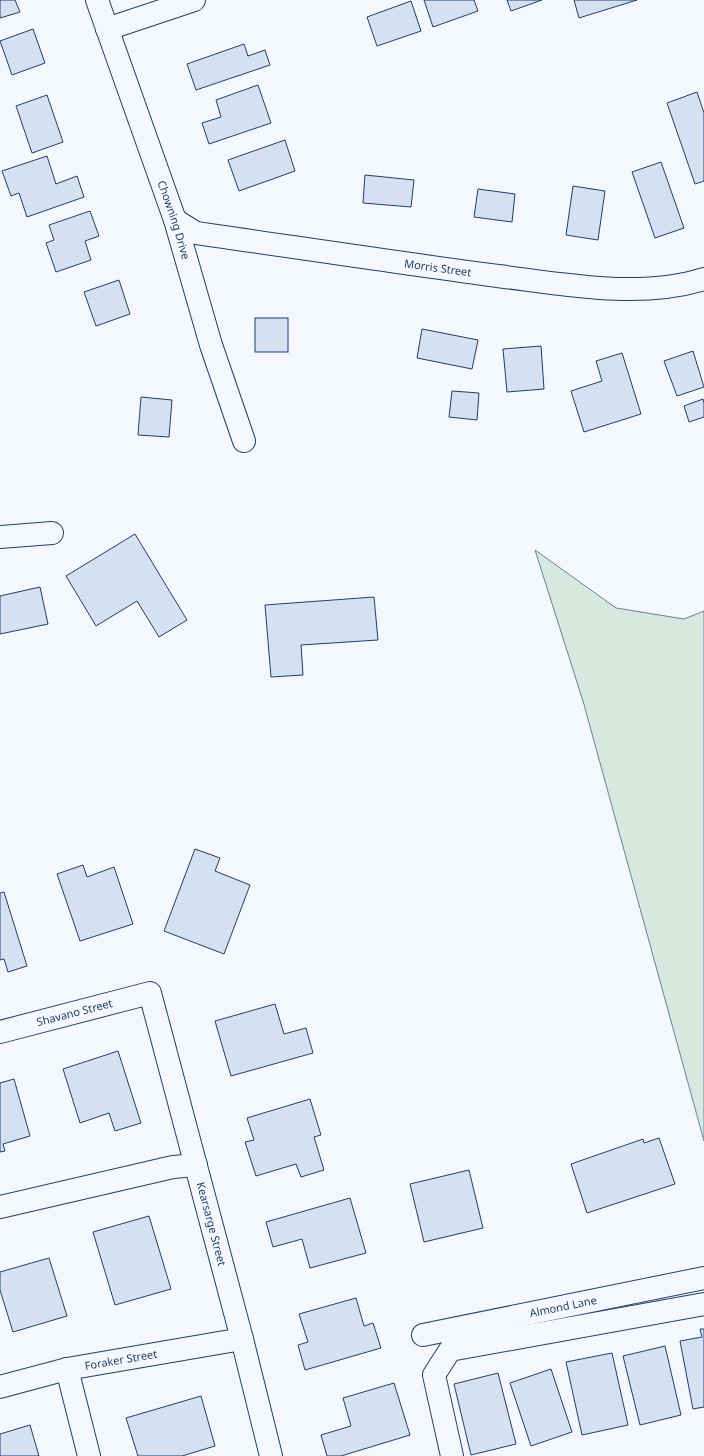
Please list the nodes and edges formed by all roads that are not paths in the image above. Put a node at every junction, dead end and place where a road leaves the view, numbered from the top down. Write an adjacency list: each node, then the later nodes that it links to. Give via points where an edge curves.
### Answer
1 (97, 0): 3 (street, Chowning Drive)
2 (194, 0): 3 (street)
3 (107, 30): 4 (street, Chowning Drive)
4 (175, 220): 5 (street, Morris Street, via 196,233 584,287 650,289); 6 (street, Chowning Drive)
5 (704, 279)
6 (244, 441)
7 (52, 533): 8 (street)
8 (0, 537)
9 (150, 993): 10 (street, Shavano Street); 11 (street, Kearsarge Street)
10 (0, 1032)
11 (196, 1165): 12 (street, via 173,1167); 16 (street, Kearsarge Street)
12 (0, 1208)
13 (704, 1278): 15 (street, Almond Lane)
14 (704, 1304): 21 (street, via 450,1350 434,1375)
15 (423, 1335)
16 (242, 1339): 17 (street, Foraker Street); 20 (street, Kearsarge Street)
17 (66, 1369): 18 (street, Foraker Street); 19 (street)
18 (0, 1388)
19 (90, 1456)
20 (271, 1456)
21 (452, 1456)

